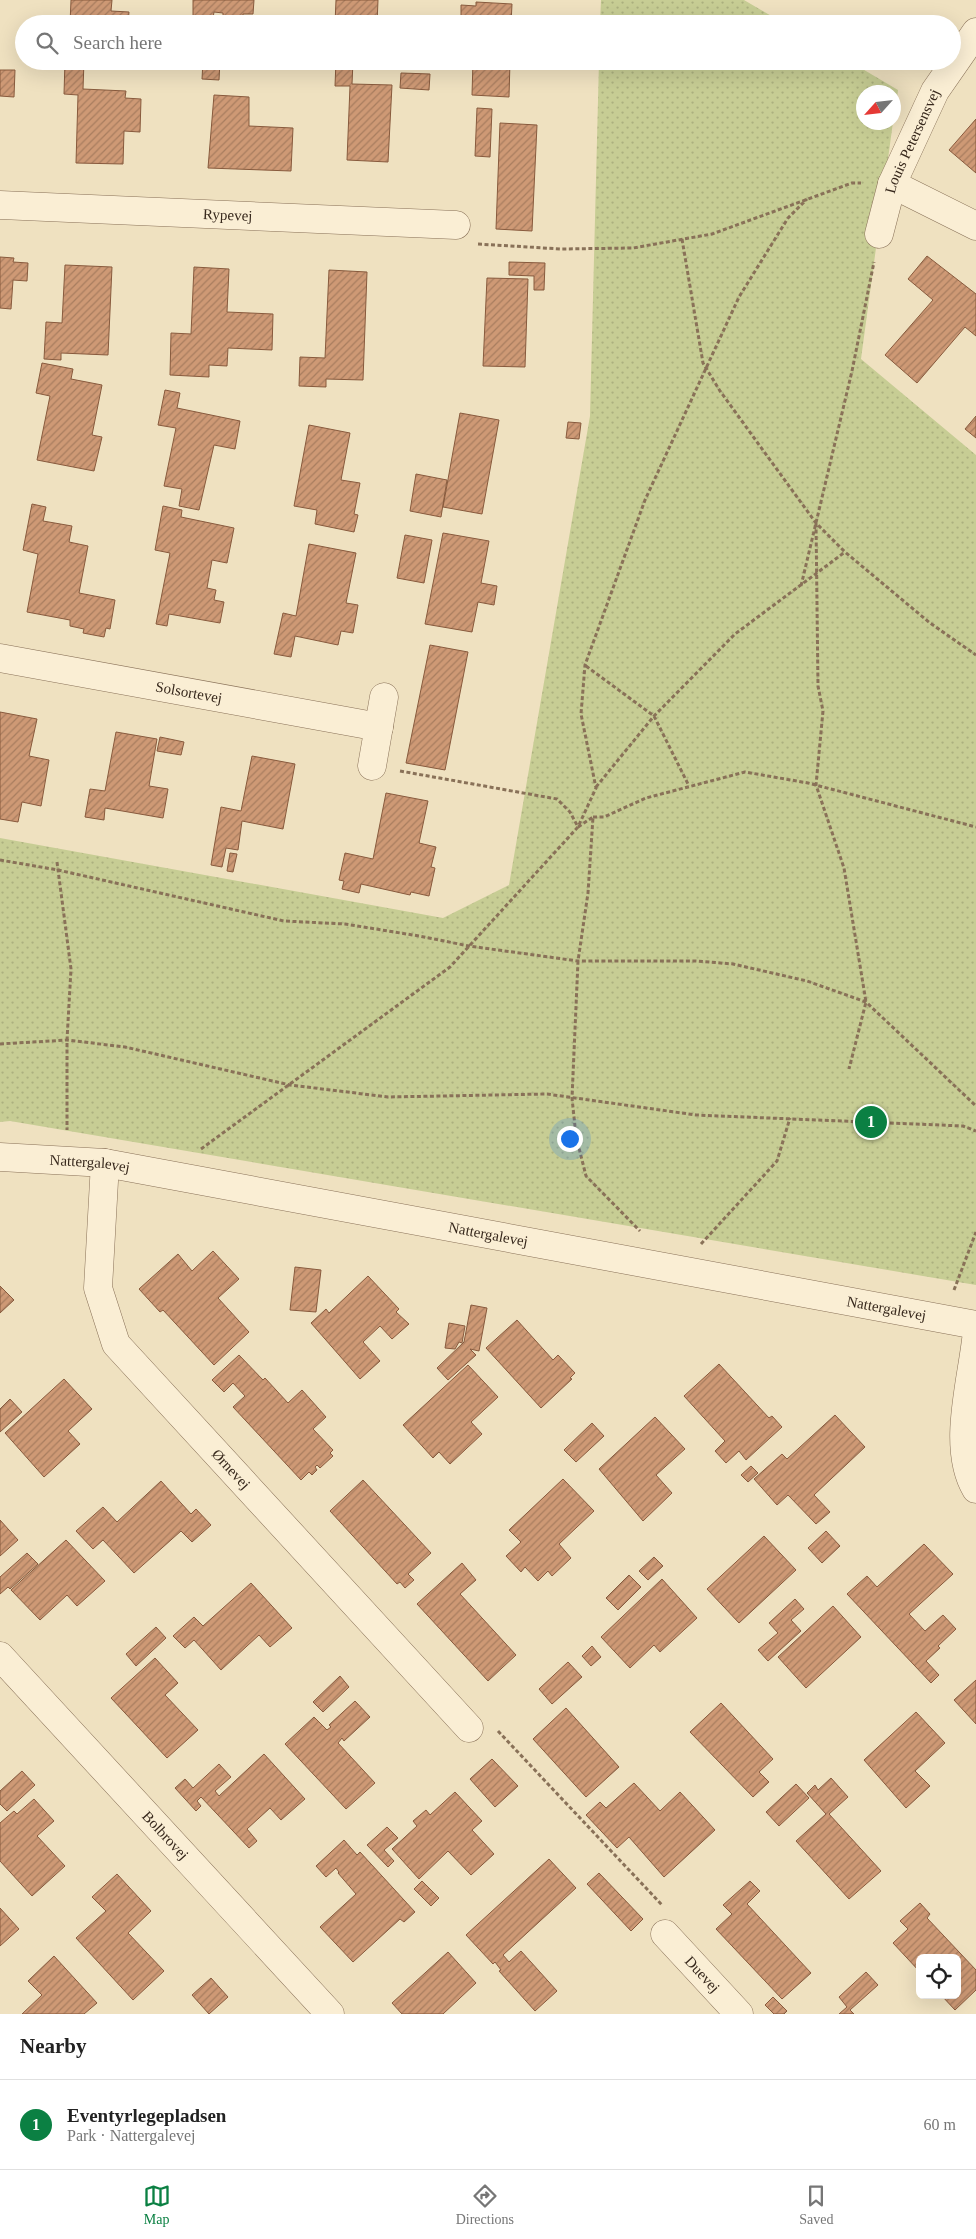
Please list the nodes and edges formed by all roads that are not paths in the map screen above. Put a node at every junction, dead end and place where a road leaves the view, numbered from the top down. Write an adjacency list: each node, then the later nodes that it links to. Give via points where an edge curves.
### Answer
1 (976, 32): 2 (street, Louis Petersensvej)
2 (961, 54)
3 (950, 70): 4 (street, Louis Petersensvej, via 935,91)
4 (892, 184): 7 (street); 8 (street, Louis Petersensvej)
5 (0, 205): 6 (street, Rypevej)
6 (456, 225)
7 (976, 226)
8 (879, 234)
9 (0, 658): 11 (street, Solsortevej)
10 (384, 697): 11 (street)
11 (379, 727): 12 (street)
12 (372, 766)
13 (0, 1157): 14 (street, Nattergalevej)
14 (105, 1163): 15 (street, Nattergalevej); 19 (street, Ørnevej, via 98,1288 116,1344)
15 (976, 1325)
16 (976, 1340): 17 (street, via 963,1441)
17 (976, 1489)
18 (0, 1656): 21 (street, Bolbrovej)
19 (469, 1728)
20 (665, 1934): 22 (street, Duevej)
21 (330, 2014)
22 (739, 2014)

